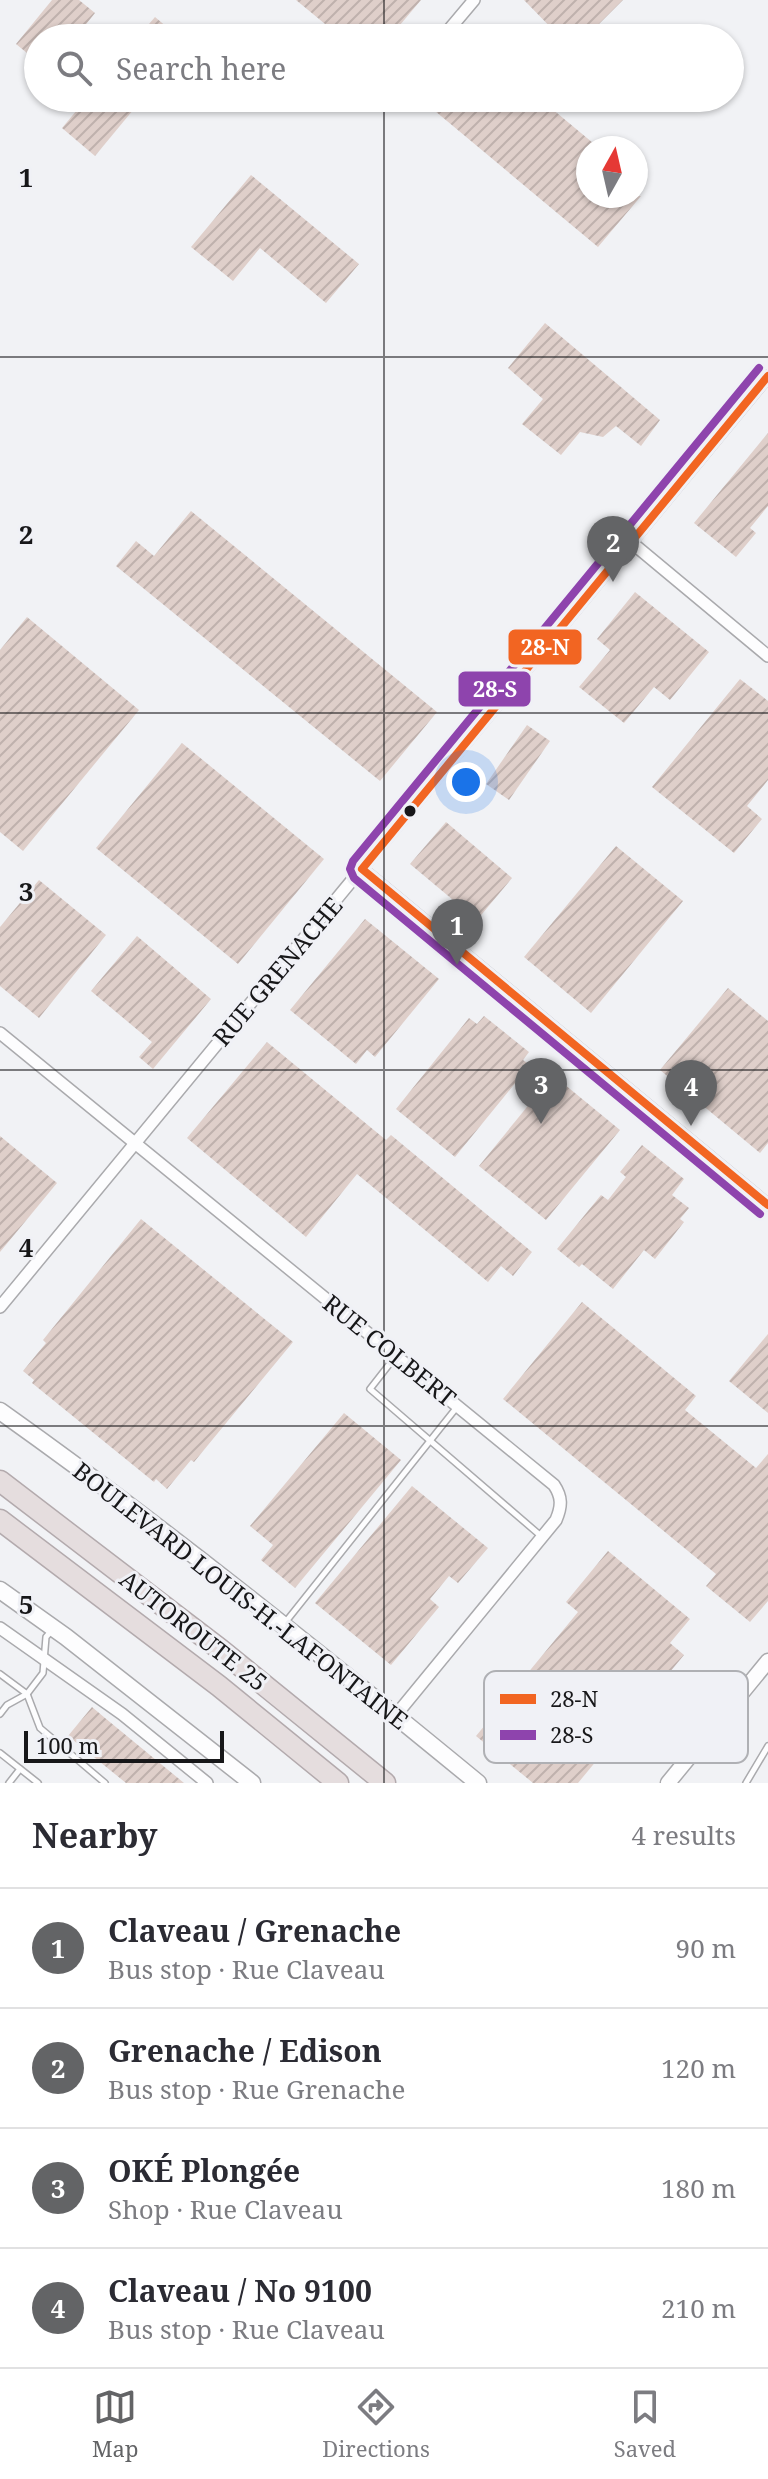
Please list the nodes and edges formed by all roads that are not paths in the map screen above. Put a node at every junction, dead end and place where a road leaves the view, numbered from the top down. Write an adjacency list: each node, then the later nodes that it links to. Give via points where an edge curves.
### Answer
1 (474, 0): 2 (street)
2 (454, 24)
3 (768, 376): 4 (street, RUE GRENACHE)
4 (631, 542): 5 (street); 6 (street, RUE GRENACHE)
5 (768, 656)
6 (362, 869): 8 (street, RUE GRENACHE); 9 (street)
7 (0, 1033): 8 (street, RUE COLBERT)
8 (135, 1142): 10 (street, RUE GRENACHE); 11 (street, RUE COLBERT)
9 (768, 1205)
10 (0, 1307)
11 (396, 1356): 12 (street, RUE COLBERT); 14 (lane, via 370,1389)
12 (458, 1406): 14 (lane); 17 (street, RUE COLBERT, via 560,1493 559,1512)
13 (0, 1411): 19 (main road, BOULEVARD LOUIS-H.-LAFONTAINE)
14 (429, 1440): 17 (lane); 19 (lane)
15 (0, 1481): 39 (highway, AUTOROUTE 25)
16 (0, 1520): 38 (highway, AUTOROUTE 25)
17 (542, 1537): 28 (street, RUE COLBERT)
18 (0, 1590): 21 (main road)
19 (284, 1624): 28 (main road, BOULEVARD LOUIS-H.-LAFONTAINE)
20 (0, 1628): 22 (street)
21 (54, 1629): 22 (lane, via 46,1637); 37 (main road)
22 (45, 1660): 26 (lane, via 43,1673); 36 (street)
23 (766, 1667): 25 (street)
24 (0, 1674): 26 (lane)
25 (748, 1688)
26 (27, 1694): 27 (lane); 35 (lane, via 40,1728)
27 (0, 1714)
28 (396, 1715): 40 (main road, BOULEVARD LOUIS-H.-LAFONTAINE)
29 (768, 1746): 42 (lane)
30 (0, 1753): 32 (lane)
31 (685, 1763): 41 (street)
32 (20, 1769): 33 (lane); 34 (lane)
33 (9, 1783)
34 (38, 1783)
35 (105, 1783)
36 (207, 1783)
37 (252, 1783)
38 (338, 1783)
39 (385, 1783)
40 (478, 1783)
41 (668, 1783)
42 (746, 1783)

